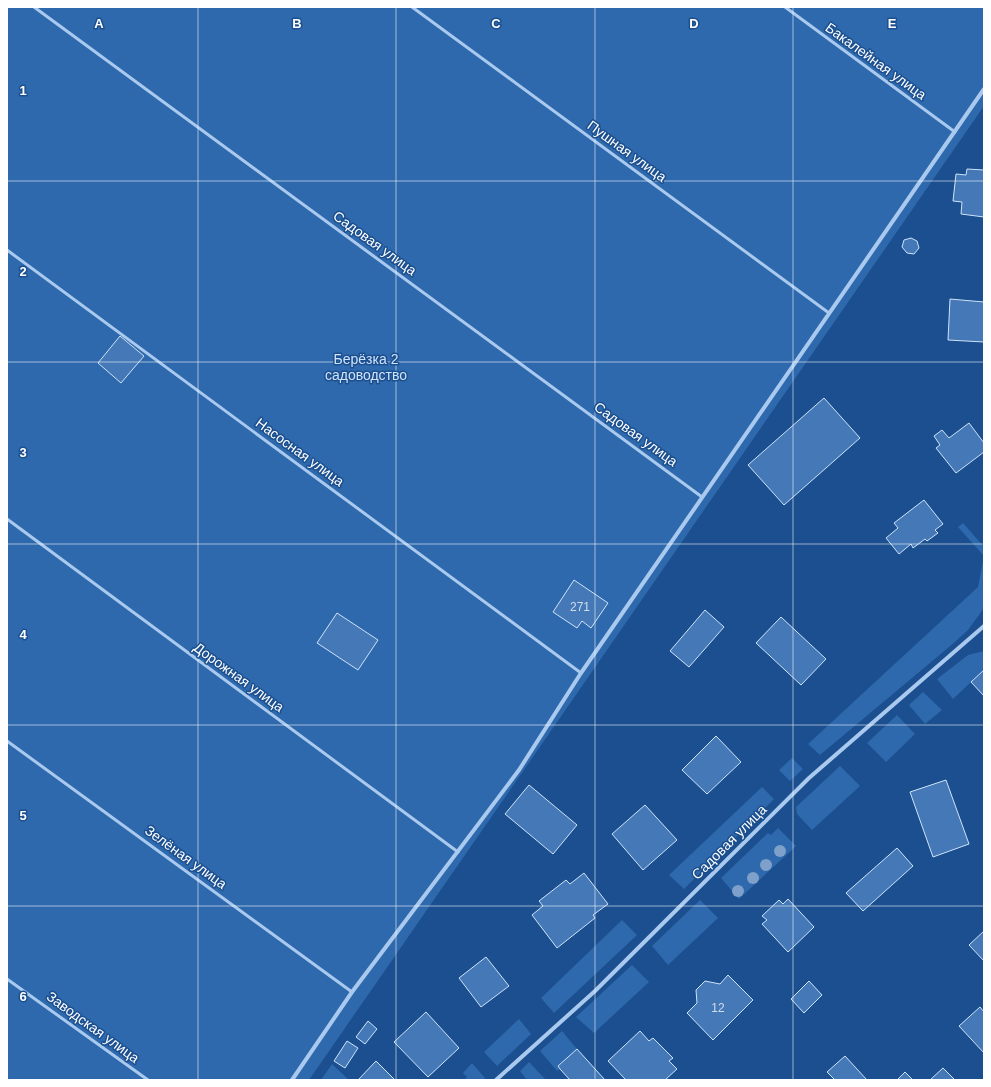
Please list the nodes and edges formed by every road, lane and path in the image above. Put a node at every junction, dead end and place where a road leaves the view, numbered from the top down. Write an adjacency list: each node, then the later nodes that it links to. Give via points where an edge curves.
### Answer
1 (34, 7): 8 (lane, Садовая улица)
2 (412, 7): 7 (lane, Пушная улица)
3 (785, 7): 5 (lane, Бакалейная улица)
4 (984, 89): 5 (street)
5 (955, 132): 7 (street)
6 (7, 250): 11 (lane, Насосная улица)
7 (829, 313): 8 (street)
8 (702, 497): 11 (street)
9 (7, 520): 13 (lane, Дорожная улица)
10 (984, 626): 18 (street, Садовая улица, via 808,778 595,991)
11 (581, 673): 13 (street, via 519,770)
12 (7, 741): 15 (lane, Зелёная улица)
13 (458, 852): 15 (street)
14 (7, 979): 16 (lane, Заводская улица)
15 (352, 992): 17 (street)
16 (148, 1080)
17 (292, 1080)
18 (496, 1080)

